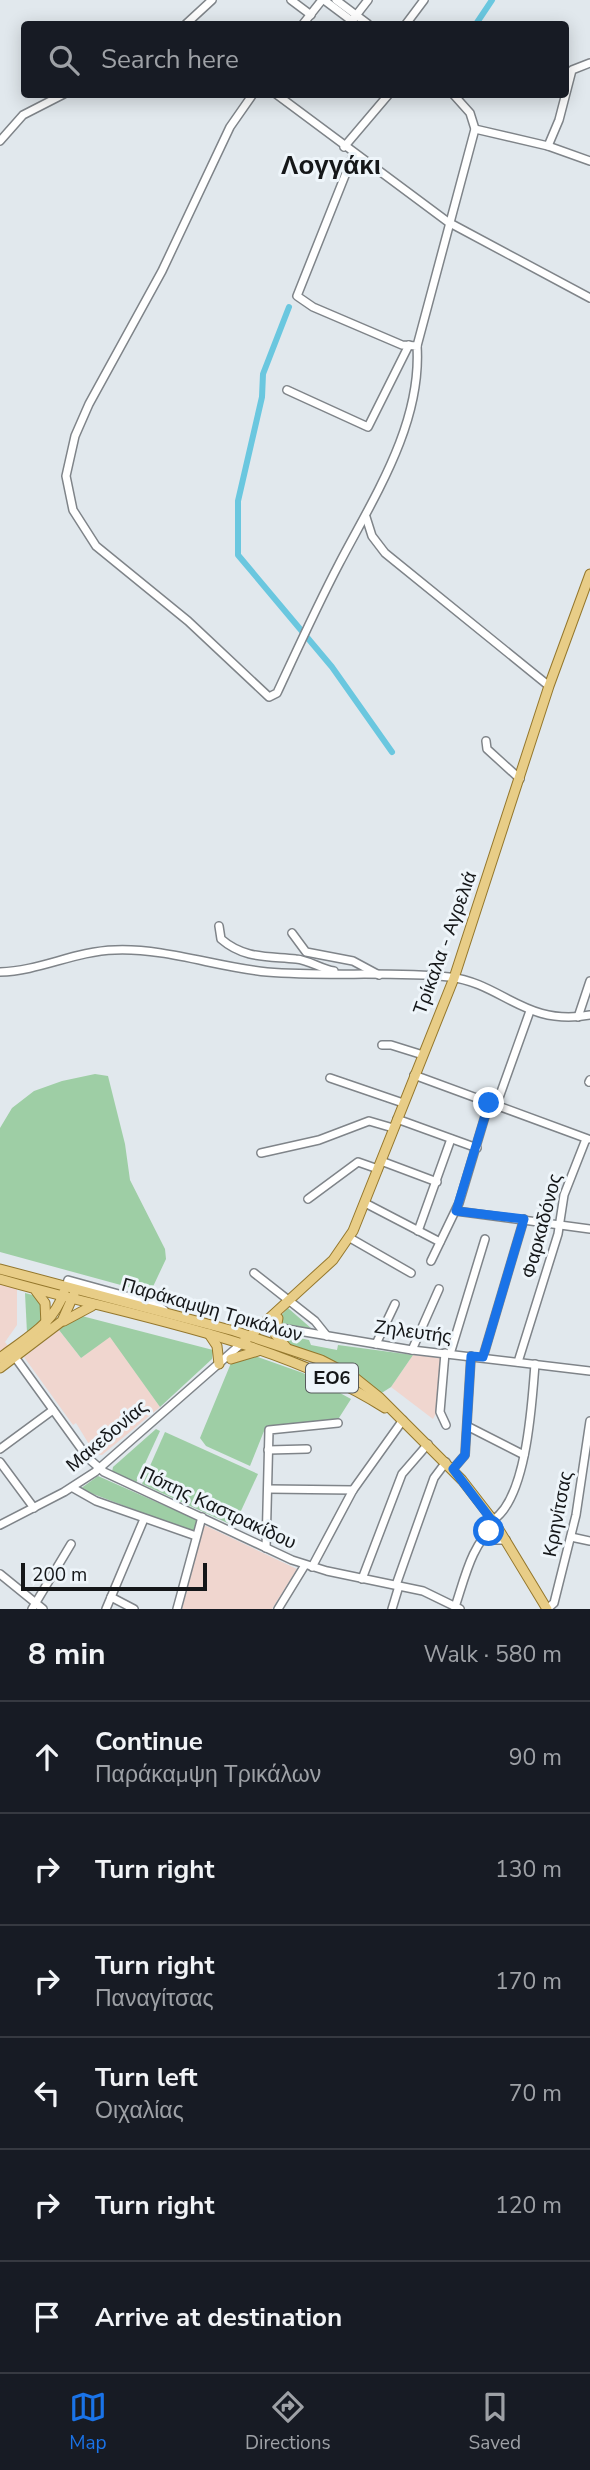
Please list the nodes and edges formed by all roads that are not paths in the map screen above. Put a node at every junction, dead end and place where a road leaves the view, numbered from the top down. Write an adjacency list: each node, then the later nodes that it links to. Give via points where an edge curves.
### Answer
1 (212, 0): 9 (street)
2 (291, 0): 7 (street)
3 (323, 0): 7 (street); 8 (street)
4 (336, 0): 8 (street)
5 (368, 0): 8 (street)
6 (424, 0): 11 (street)
7 (311, 15): 10 (street)
8 (354, 20)
9 (191, 21)
10 (306, 21)
11 (408, 21)
12 (590, 63): 13 (street, via 576,66)
13 (569, 82)
14 (56, 98): 21 (street, via 23,115)
15 (250, 98): 30 (street, via 230,127 162,271 89,404 69,457 67,495 104,555 136,576 265,695 273,696)
16 (281, 98): 23 (street)
17 (386, 98): 23 (street)
18 (457, 98): 20 (street, via 470,113)
19 (565, 98): 22 (street)
20 (475, 130): 22 (street); 26 (street)
21 (0, 141)
22 (548, 146): 25 (street)
23 (344, 147): 24 (street)
24 (354, 153): 26 (street); 28 (street, via 298,296 325,312)
25 (590, 161)
26 (448, 222): 27 (street); 28 (street)
27 (590, 298)
28 (413, 345): 29 (street, via 368,427); 30 (street, via 416,379 401,438)
29 (287, 390)
30 (366, 517): 33 (street, via 372,536 385,553)
31 (590, 573): 32 (main road, Τρίκαλα - Αγρελιά)
32 (586, 598): 33 (main road, Τρίκαλα - Αγρελιά)
33 (549, 686): 35 (main road, Τρίκαλα - Αγρελιά)
34 (486, 741): 35 (street, via 487,749)
35 (520, 779): 41 (main road, Τρίκαλα - Αγρελιά)
36 (219, 926): 39 (street, via 221,939 248,954 300,960)
37 (292, 933): 40 (street, via 306,952 353,961)
38 (0, 972): 39 (street, via 127,950 242,969)
39 (348, 975): 40 (street)
40 (379, 976): 41 (street)
41 (454, 978): 43 (street); 47 (main road, Τρίκαλα - Αγρελιά)
42 (590, 981): 45 (street)
43 (530, 1011): 45 (street); 51 (street)
44 (590, 1015): 45 (street)
45 (578, 1017)
46 (382, 1045): 47 (street)
47 (422, 1055): 48 (main road, Τρίκαλα - Αγρελιά)
48 (414, 1075): 50 (main road, Τρίκαλα - Αγρελιά); 51 (street)
49 (330, 1078): 50 (street)
50 (403, 1103): 52 (main road, Τρίκαλα - Αγρελιά)
51 (492, 1104): 54 (street); 55 (street)
52 (395, 1124): 53 (street); 56 (street, via 369,1121 319,1140); 57 (main road, Τρίκαλα - Αγρελιά)
53 (451, 1139): 55 (street); 58 (street)
54 (588, 1139): 63 (street, Φαρκαδόνος, via 564,1195)
55 (477, 1148): 61 (street)
56 (261, 1153)
57 (380, 1165): 58 (street); 59 (street, via 358,1162); 60 (main road, Τρίκαλα - Αγρελιά)
58 (437, 1182): 65 (street)
59 (308, 1199)
60 (365, 1203): 65 (street); 66 (main road, Τρίκαλα - Αγρελιά)
61 (456, 1211): 62 (street); 68 (street)
62 (524, 1219): 63 (street); 94 (street)
63 (560, 1224): 64 (street); 97 (street, Φαρκαδόνος)
64 (590, 1229)
65 (418, 1231): 68 (street)
66 (350, 1238): 72 (street); 78 (main road, Τρίκαλα - Αγρελιά)
67 (485, 1239): 92 (street)
68 (440, 1242): 69 (street)
69 (431, 1261)
70 (0, 1269): 74 (main road, Παράκαμψη Τρικάλων / ΕΟ6)
71 (254, 1273): 78 (street)
72 (411, 1273)
73 (0, 1279): 75 (main road, Παράκαμψη Τρικάλων / ΕΟ6)
74 (72, 1286): 77 (main road); 86 (main road, Παράκαμψη Τρικάλων / ΕΟ6)
75 (31, 1288): 77 (main road, Παράκαμψη Τρικάλων / ΕΟ6); 81 (main road, via 43,1298)
76 (439, 1289): 89 (street)
77 (67, 1298): 80 (main road, Παράκαμψη Τρικάλων / ΕΟ6); 81 (main road); 82 (main road, via 67,1314)
78 (291, 1301): 83 (main road, Τρίκαλα - Αγρελιά); 85 (street); 86 (main road, Τρίκαλα - Αγρελιά)
79 (395, 1304): 87 (street)
80 (97, 1306): 82 (main road, via 84,1308); 84 (main road, Παράκαμψη Τρικάλων / ΕΟ6)
81 (46, 1325): 91 (main road)
82 (57, 1325): 91 (main road)
83 (271, 1327): 85 (street, Ζηλευτής); 86 (main road, Τρίκαλα - Αγρελιά); 88 (main road)
84 (209, 1334): 86 (main road, Παράκαμψη Τρικάλων / ΕΟ6); 98 (main road, via 217,1346)
85 (327, 1336): 87 (street, Ζηλευτής)
86 (248, 1341): 88 (main road, Παράκαμψη Τρικάλων / ΕΟ6); 90 (main road, Παράκαμψη Τρικάλων / ΕΟ6); 96 (street, Μακεδονίας); 98 (street, Μακεδονίας)
87 (376, 1344): 89 (street, Ζηλευτής)
88 (291, 1350): 104 (main road, Παράκαμψη Τρικάλων / ΕΟ6, via 354,1377)
89 (412, 1350): 92 (street, Ζηλευτής)
90 (260, 1351): 96 (main road); 104 (main road, Παράκαμψη Τρικάλων / ΕΟ6, via 333,1378)
91 (12, 1353): 95 (main road); 100 (main road); 103 (street, Πόπης Καστρακίδου)
92 (448, 1354): 93 (street, Ζηλευτής); 107 (street, via 440,1412)
93 (471, 1356): 94 (street, Ζηλευτής); 108 (street)
94 (483, 1357): 97 (street, Ζηλευτής)
95 (0, 1358)
96 (231, 1359): 102 (street, Μακεδονίας, via 208,1380)
97 (518, 1362): 99 (street, Ζηλευτής)
98 (219, 1364): 102 (street, Μακεδονίας)
99 (535, 1364): 101 (street, Ζηλευτής); 113 (street)
100 (0, 1368)
101 (590, 1371)
102 (194, 1385): 116 (street, Μακεδονίας)
103 (53, 1410): 110 (street); 116 (street, Πόπης Καστρακίδου)
104 (400, 1418): 109 (main road, Παράκαμψη Τρικάλων / ΕΟ6); 119 (street)
105 (590, 1421): 126 (street, Κρηνίτσας)
106 (338, 1423): 112 (street, via 271,1428)
107 (446, 1424)
108 (467, 1426): 113 (street); 115 (street, via 464,1459)
109 (428, 1444): 115 (main road, Παράκαμψη Τρικάλων / ΕΟ6); 134 (street, via 402,1474)
110 (0, 1448)
111 (307, 1449): 112 (street)
112 (268, 1450): 118 (street)
113 (524, 1455): 123 (street)
114 (0, 1462): 120 (street)
115 (449, 1465): 123 (main road, Παράκαμψη Τρικάλων / ΕΟ6); 135 (street, via 434,1478)
116 (100, 1469): 117 (street, Μακεδονίας); 121 (street, Πόπης Καστρακίδου)
117 (73, 1488): 120 (street, Μακεδονίας); 122 (street, Πόπης Καστρακίδου)
118 (268, 1489): 119 (street); 131 (street)
119 (353, 1490): 132 (street)
120 (34, 1507): 124 (street, Μακεδονίας)
121 (202, 1517): 125 (street); 131 (street, Πόπης Καστρακίδου)
122 (144, 1519): 125 (street, Πόπης Καστρακίδου); 136 (street)
123 (495, 1523): 127 (street); 128 (main road, Παράκαμψη Τρικάλων / ΕΟ6)
124 (0, 1525)
125 (196, 1536): 141 (street)
126 (571, 1537): 129 (street); 144 (street, Κρηνίτσας, via 554,1603)
127 (482, 1540): 128 (street); 138 (street)
128 (506, 1540): 144 (main road, Παράκαμψη Τρικάλων / ΕΟ6)
129 (590, 1541)
130 (71, 1544): 137 (street)
131 (266, 1548): 132 (street, Πόπης Καστρακίδου)
132 (309, 1566): 134 (street, Πόπης Καστρακίδου); 142 (street)
133 (0, 1574): 137 (street)
134 (362, 1579): 135 (street, Πόπης Καστρακίδου)
135 (398, 1585): 138 (street, Πόπης Καστρακίδου, via 424,1591); 143 (street)
136 (111, 1597): 139 (street); 140 (street)
137 (37, 1607)
138 (452, 1607)
139 (106, 1609)
140 (134, 1609)
141 (177, 1609)
142 (278, 1609)
143 (392, 1609)
144 (547, 1609)

